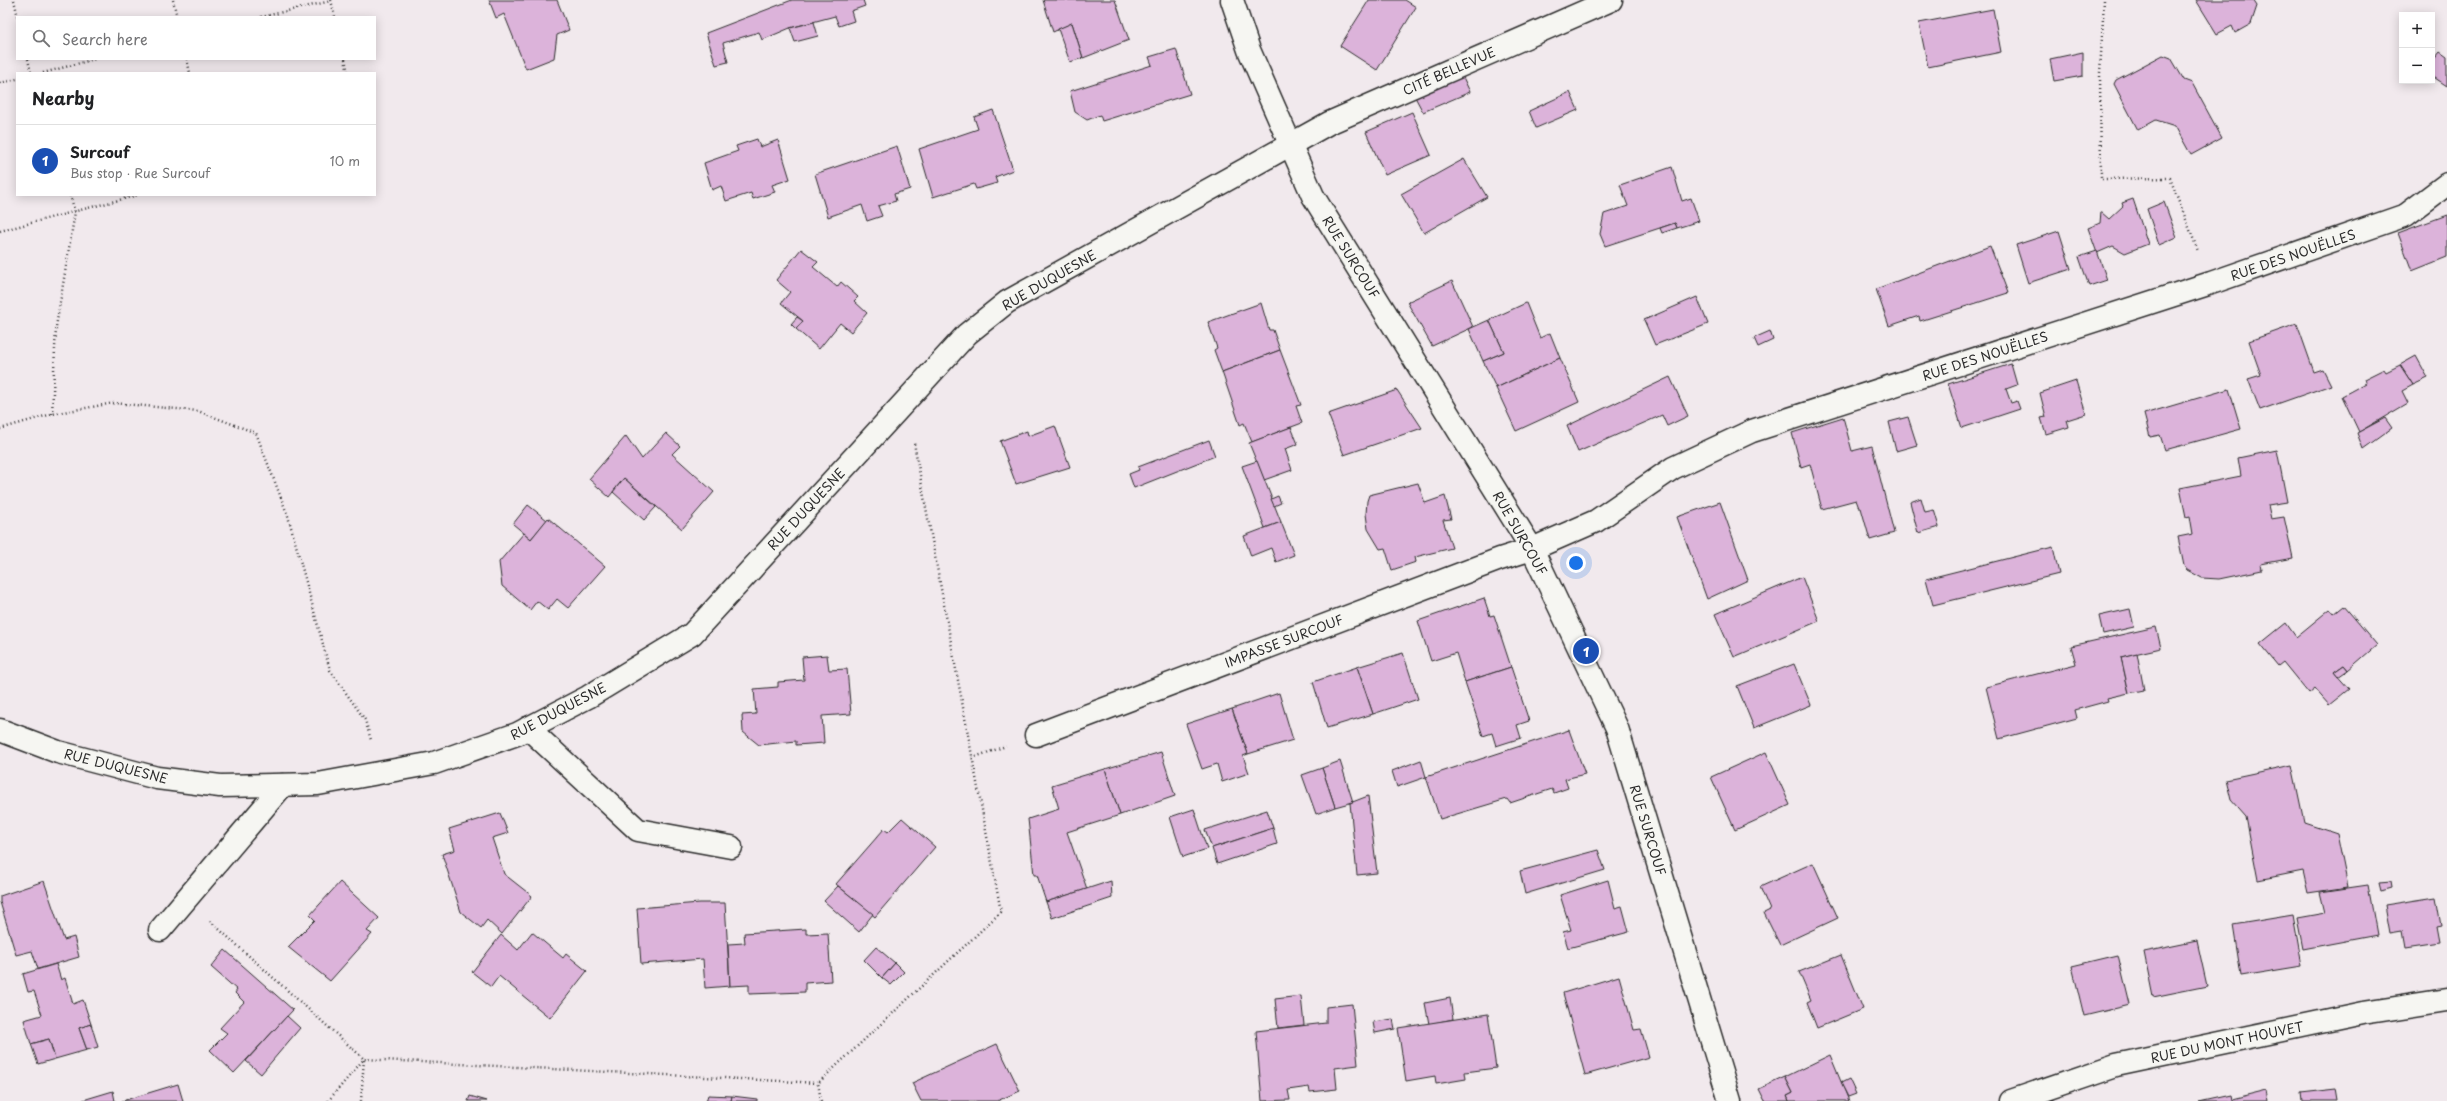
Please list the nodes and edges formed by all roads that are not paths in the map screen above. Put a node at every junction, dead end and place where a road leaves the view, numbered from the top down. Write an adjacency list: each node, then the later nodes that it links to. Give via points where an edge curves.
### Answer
1 (1232, 0): 3 (street, RUE SURCOUF, via 1249,50)
2 (1611, 0): 3 (street, CITÉ BELLEVUE, via 1329,123)
3 (1290, 145): 5 (street, RUE SURCOUF, via 1313,196); 6 (street, RUE DUQUESNE, via 1007,302 967,334 692,634 588,697)
4 (2447, 184): 5 (street, RUE DES NOUËLLES, via 2406,215 2211,283 1752,431 1673,468 1596,521)
5 (1532, 549): 8 (street, IMPASSE SURCOUF, via 1492,561); 13 (street, RUE SURCOUF, via 1617,728)
6 (528, 728): 9 (street, RUE DUQUESNE, via 434,763 318,784); 10 (street, via 638,830)
7 (0, 730): 9 (street, RUE DUQUESNE, via 58,752 157,778 220,786)
8 (1036, 735)
9 (283, 785): 11 (street)
10 (731, 847)
11 (160, 930)
12 (2447, 1000): 14 (street, RUE DU MONT HOUVET, via 2363,1013 2116,1065)
13 (1730, 1101)
14 (2011, 1101)

